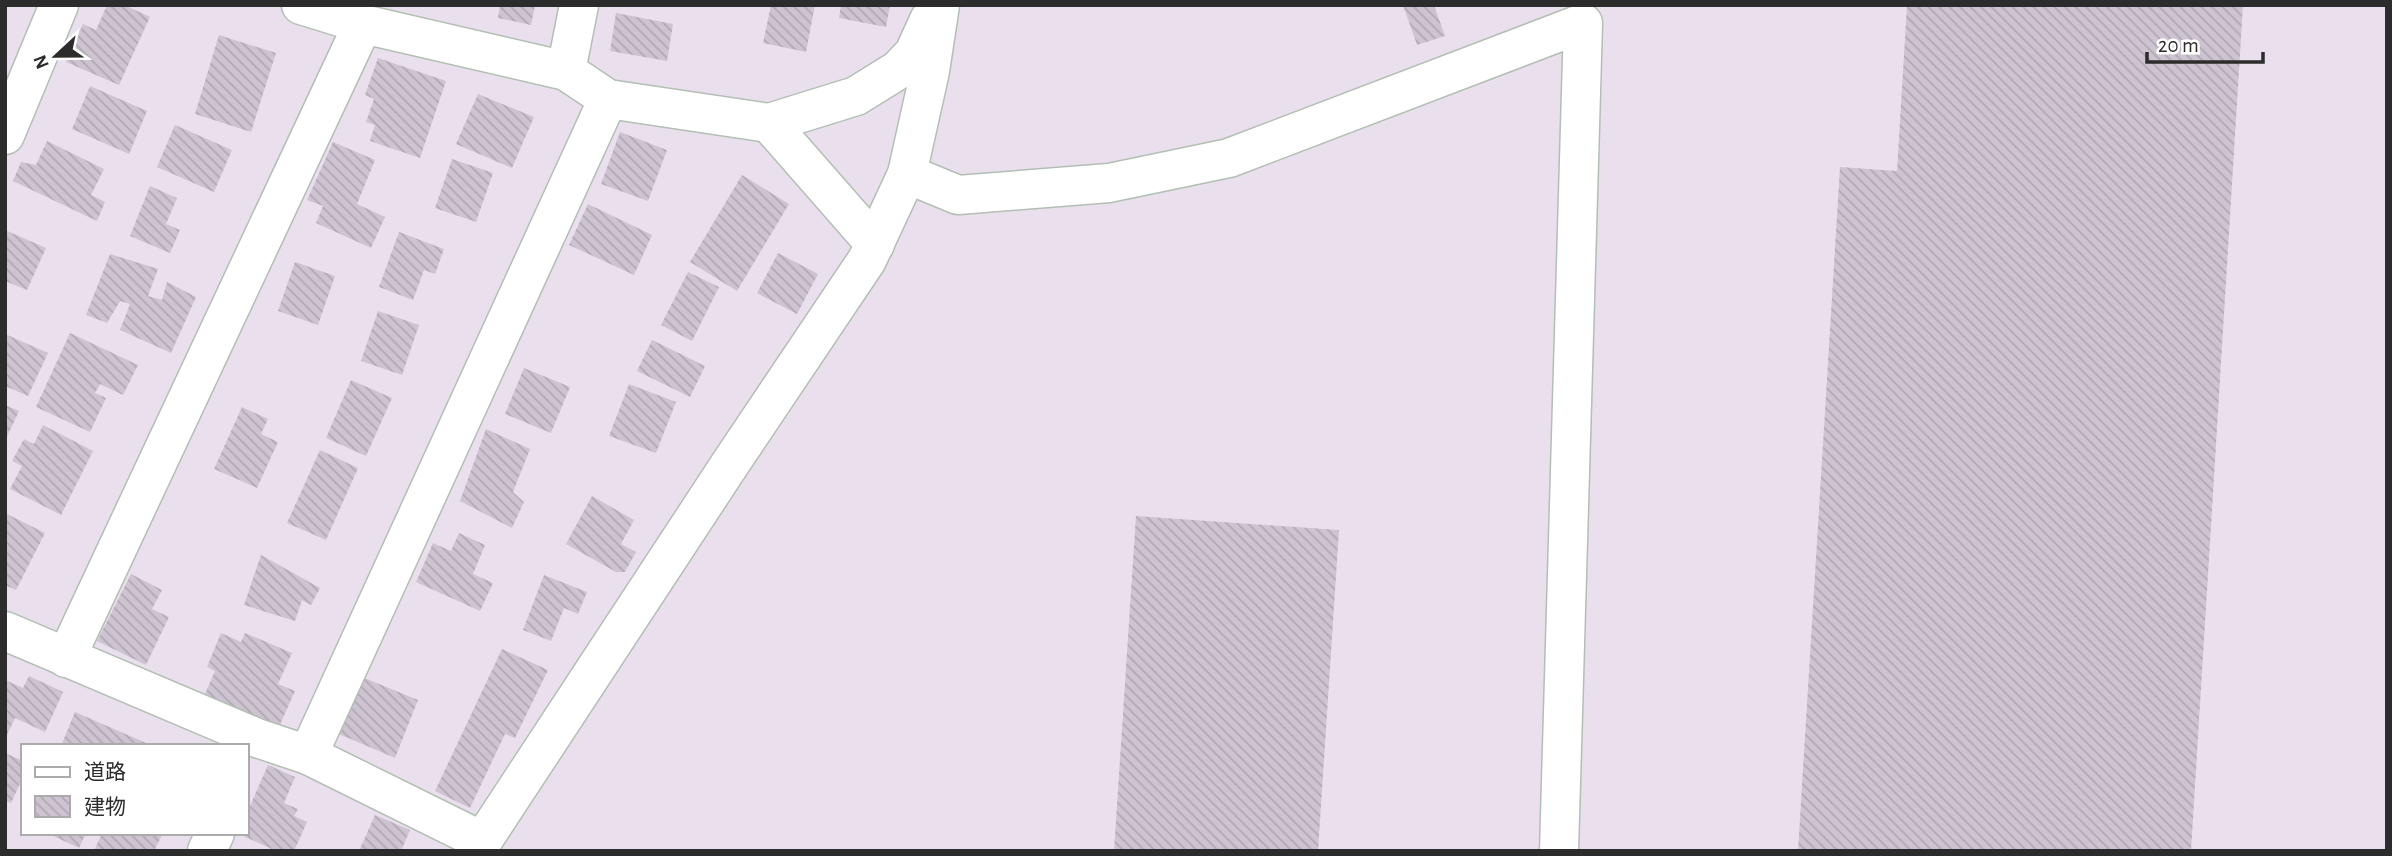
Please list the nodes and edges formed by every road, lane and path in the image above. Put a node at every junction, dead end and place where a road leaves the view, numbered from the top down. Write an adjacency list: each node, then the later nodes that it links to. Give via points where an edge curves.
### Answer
1 (59, 5): 9 (street)
2 (301, 5): 5 (street)
3 (579, 5): 6 (street)
4 (938, 5): 8 (street, via 914,53 898,70 856,96); 10 (street, via 930,71)
5 (363, 24): 6 (street); 13 (street)
6 (566, 71): 7 (street)
7 (608, 99): 8 (street); 16 (street)
8 (769, 123): 11 (street)
9 (5, 135)
10 (906, 174): 11 (street); 20 (street, via 958,195 1109,183 1229,158 1583,23)
11 (875, 243): 18 (street)
12 (5, 631): 13 (street)
13 (66, 658): 14 (street)
14 (240, 744)
15 (252, 750): 16 (street)
16 (308, 755): 18 (street)
17 (214, 835): 19 (street)
18 (479, 846)
19 (207, 851)
20 (1559, 851)

